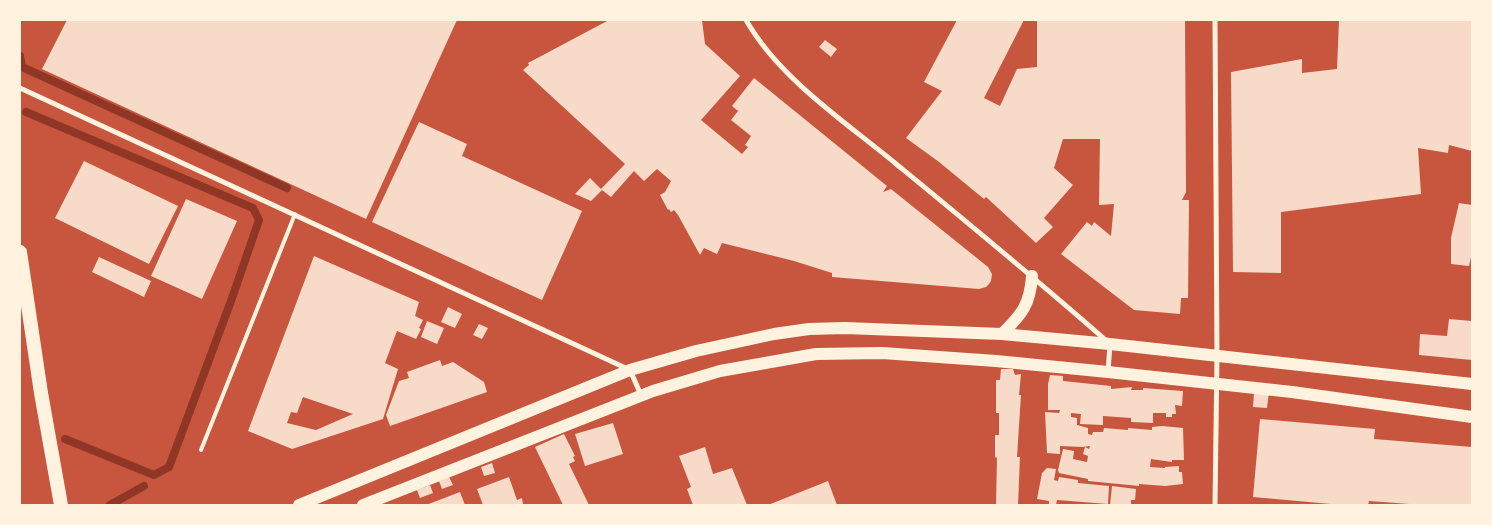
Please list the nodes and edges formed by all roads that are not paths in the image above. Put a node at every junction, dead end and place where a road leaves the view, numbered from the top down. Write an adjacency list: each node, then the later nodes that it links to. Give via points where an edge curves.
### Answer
1 (746, 20): 6 (street, via 756,38 794,80)
2 (1216, 20): 9 (street)
3 (20, 88): 4 (street)
4 (295, 214): 10 (street); 16 (lane)
5 (20, 252): 17 (highway)
6 (1032, 276): 7 (main road, via 1031,292 1023,312); 8 (street)
7 (1002, 334): 8 (main road); 10 (main road, via 809,329 706,349)
8 (1110, 344): 9 (main road); 11 (street)
9 (1217, 356): 12 (street); 13 (main road)
10 (630, 370): 14 (street); 18 (main road)
11 (1108, 372): 12 (main road); 14 (main road, via 882,353 816,354 720,371)
12 (1216, 384): 15 (main road); 20 (street)
13 (1472, 384)
14 (641, 395): 19 (main road)
15 (1472, 417)
16 (200, 450)
17 (61, 505)
18 (299, 505)
19 (363, 505)
20 (1215, 505)

